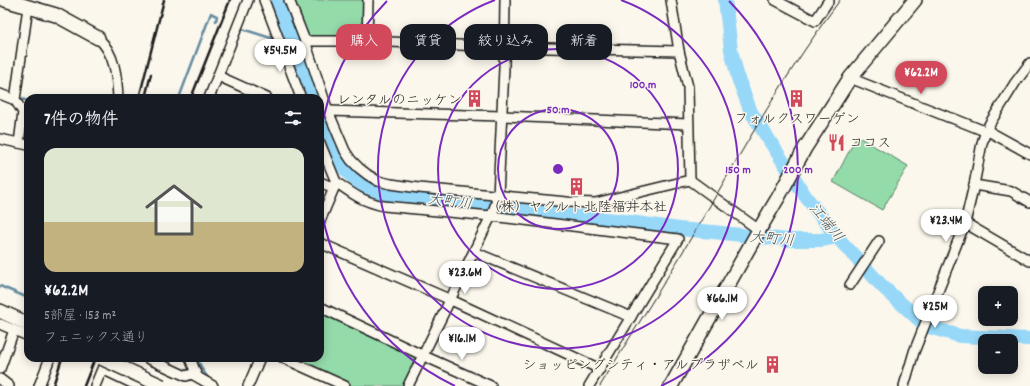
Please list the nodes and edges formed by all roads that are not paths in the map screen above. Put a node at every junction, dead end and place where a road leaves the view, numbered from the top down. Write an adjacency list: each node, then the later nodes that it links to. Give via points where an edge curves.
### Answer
1 (5, 0): 11 (main road)
2 (248, 0): 23 (street)
3 (264, 0): 29 (street)
4 (290, 0): 15 (street)
5 (368, 0): 12 (street)
6 (506, 0): 13 (street)
7 (671, 0): 20 (street)
8 (775, 0): 9 (street, via 815,21)
9 (829, 0)
10 (915, 0): 24 (main road)
11 (28, 6): 14 (main road, via 56,15); 32 (street)
12 (367, 24)
13 (505, 24)
14 (98, 38): 26 (street, via 110,52)
15 (305, 41): 16 (street); 30 (street)
16 (336, 41)
17 (392, 42): 18 (street)
18 (464, 45)
19 (548, 48): 20 (street)
20 (679, 51): 35 (street, via 688,87)
21 (504, 60): 34 (street)
22 (1030, 63): 36 (street)
23 (218, 76): 27 (street); 28 (street)
24 (850, 78): 36 (street); 51 (main road, via 805,148)
25 (0, 94): 32 (street)
26 (117, 94)
27 (211, 94)
28 (258, 94)
29 (299, 94)
30 (322, 94)
31 (324, 99): 33 (street)
32 (15, 100): 38 (street, via 23,112)
33 (328, 111): 34 (street); 46 (street, via 344,151 368,175 378,181)
34 (502, 116): 35 (street); 46 (street)
35 (688, 124): 42 (street)
36 (986, 131): 41 (street); 45 (street)
37 (0, 138): 38 (street)
38 (18, 143): 39 (street)
39 (24, 144)
40 (324, 154): 44 (street)
41 (1030, 154)
42 (690, 180): 46 (street, via 596,204); 51 (street)
43 (324, 183): 44 (street)
44 (335, 185): 48 (street); 49 (street, via 370,203 384,206)
45 (974, 185): 47 (street, via 1011,191); 50 (street)
46 (498, 198): 49 (street)
47 (1030, 202)
48 (324, 211)
49 (492, 214): 54 (street); 60 (street, via 678,239)
50 (965, 223): 55 (street); 88 (street, via 915,349)
51 (759, 230): 87 (main road)
52 (878, 241): 56 (street)
53 (324, 246): 57 (street)
54 (474, 252): 57 (street); 60 (street)
55 (1029, 257)
56 (850, 285)
57 (451, 300): 65 (street); 73 (street)
58 (324, 309): 65 (street)
59 (0, 311): 61 (main road)
60 (631, 317): 73 (street)
61 (24, 322)
62 (0, 324): 63 (street)
63 (14, 330): 64 (street); 72 (street)
64 (24, 334)
65 (424, 356): 84 (street); 85 (street)
66 (48, 362): 77 (street)
67 (156, 362): 74 (street, via 186,376)
68 (192, 362): 74 (street)
69 (258, 362): 82 (street)
70 (291, 362): 83 (street)
71 (101, 364): 78 (street); 79 (street); 80 (main road, bridge)
72 (0, 369)
73 (600, 369): 86 (street)
74 (197, 376): 81 (street)
75 (0, 379): 76 (street)
76 (9, 386)
77 (39, 386)
78 (95, 386)
79 (138, 386)
80 (162, 386)
81 (213, 386)
82 (248, 386)
83 (345, 386)
84 (408, 386)
85 (491, 386)
86 (589, 386)
87 (671, 386)
88 (904, 386)

